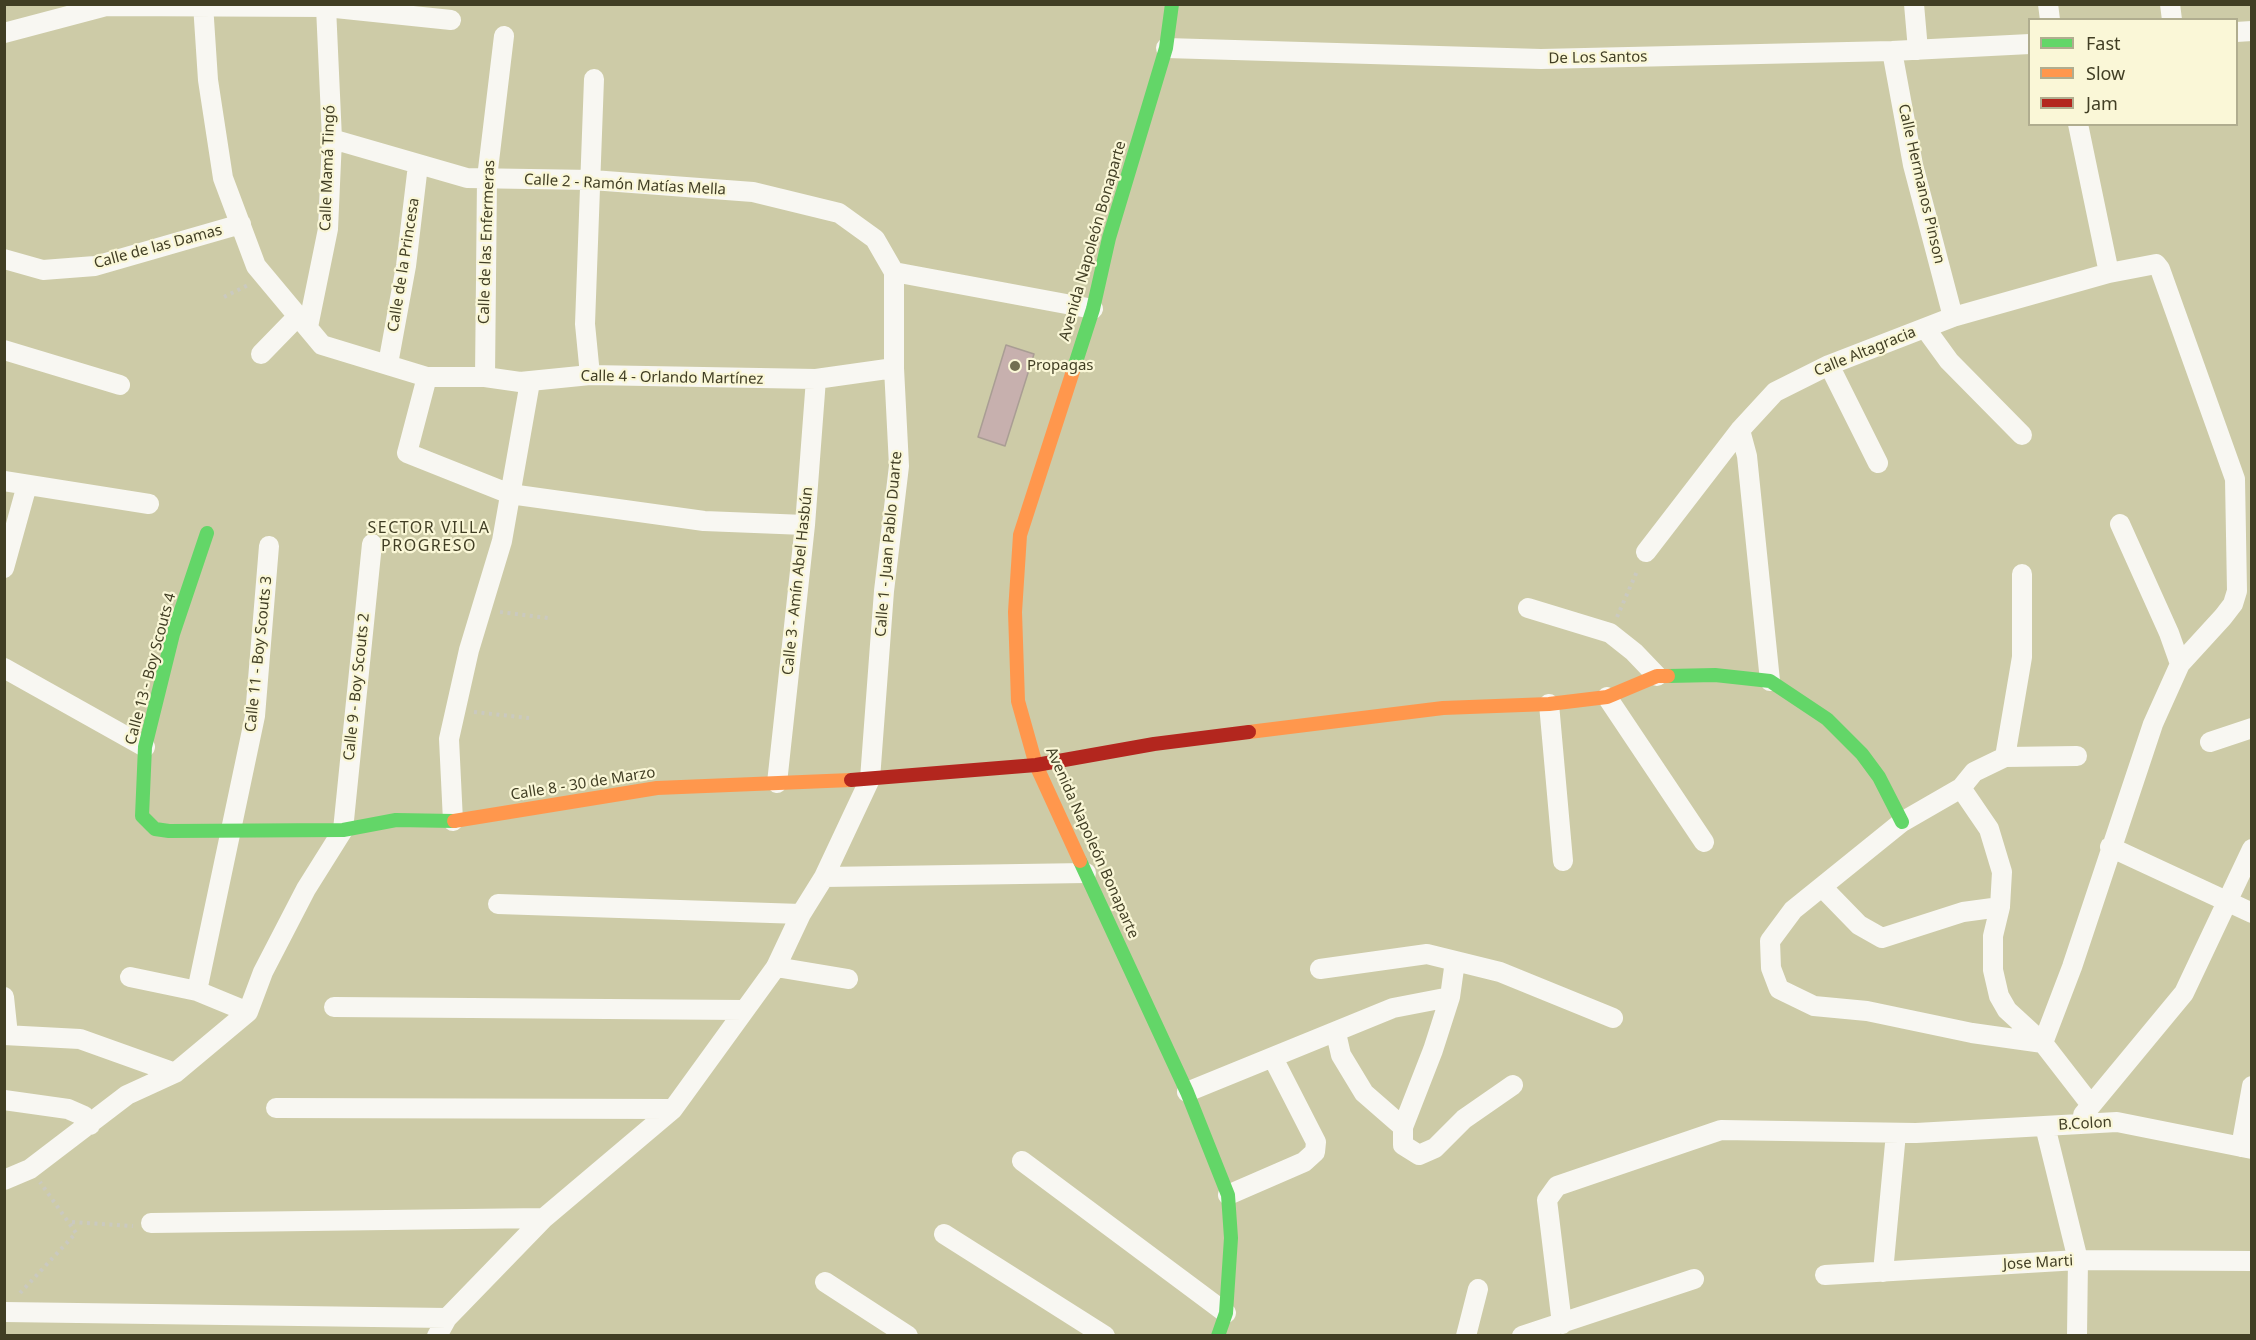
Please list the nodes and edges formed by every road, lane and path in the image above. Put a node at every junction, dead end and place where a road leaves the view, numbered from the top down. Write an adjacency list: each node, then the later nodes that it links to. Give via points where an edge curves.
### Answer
1 (1172, 4): 9 (street, Avenida Napoleón Bonaparte)
2 (1914, 4): 10 (street)
3 (203, 5): 4 (street); 6 (street, via 106,6); 18 (street, Calle 4 - Orlando Martínez, via 207,80 223,178)
4 (326, 7): 5 (street); 14 (street, Calle Mamá Tingó)
5 (451, 20)
6 (4, 33)
7 (504, 36): 16 (street, Calle de las Enfermeras)
8 (2028, 44): 10 (street, De Los Santos)
9 (1166, 48): 11 (street, De Los Santos, via 1540,59); 24 (street, Avenida Napoleón Bonaparte, via 1109,238)
10 (1918, 50): 11 (street, De Los Santos)
11 (1892, 51): 25 (street, Calle Hermanos Pinson, via 1913,165)
12 (594, 79): 17 (street)
13 (2078, 126): 21 (street)
14 (332, 139): 15 (street, Calle 2 - Ramón Matías Mella); 26 (street, Calle Mamá Tingó, via 328,229)
15 (418, 165): 16 (street, Calle 2 - Ramón Matías Mella, via 467,178); 30 (street, Calle de la Princesa, via 406,266)
16 (487, 178): 17 (street, Calle 2 - Ramón Matías Mella); 35 (street, Calle de las Enfermeras)
17 (592, 180): 20 (street, Calle 2 - Ramón Matías Mella, via 753,192 839,213 875,239); 33 (street, via 585,324)
18 (241, 224): 19 (street, Calle de las Damas, via 95,266 43,270); 22 (street, Calle 4 - Orlando Martínez, via 256,266)
19 (4, 259)
20 (894, 272): 24 (street); 32 (street, Calle 1 - Juan Pablo Duarte)
21 (2109, 273): 25 (street, Calle Altagracia); 42 (street, Calle Altagracia, via 2156,264 2160,269)
22 (265, 277): 23 (path); 26 (street, Calle 4 - Orlando Martínez)
23 (225, 297)
24 (1093, 309): 73 (street, Avenida Napoleón Bonaparte, via 1020,535 1015,612 1018,701)
25 (1953, 316): 27 (street, Calle Altagracia)
26 (303, 321): 29 (street); 30 (street, Calle 4 - Orlando Martínez, via 322,345)
27 (1925, 328): 31 (street, Calle Altagracia); 40 (street, via 1949,361)
28 (4, 350): 38 (street)
29 (261, 354)
30 (388, 364): 34 (street, Calle 4 - Orlando Martínez)
31 (1829, 365): 39 (street, Calle Altagracia, via 1775,392); 41 (street)
32 (894, 368): 36 (street, Calle 4 - Orlando Martínez); 74 (street, Calle 1 - Juan Pablo Duarte, via 899,466 884,591)
33 (590, 375): 36 (street, Calle 4 - Orlando Martínez); 37 (street, Calle 4 - Orlando Martínez)
34 (426, 377): 35 (street, Calle 4 - Orlando Martínez); 45 (street, via 407,453)
35 (484, 377): 37 (street, Calle 4 - Orlando Martínez)
36 (816, 379): 48 (street, Calle 3 - Amín Abel Hasbún)
37 (530, 382): 45 (street)
38 (120, 385)
39 (1740, 430): 53 (street, Calle Altagracia); 63 (street)
40 (2022, 435)
41 (1878, 463)
42 (2243, 478): 60 (street, via 2233,604)
43 (4, 481): 44 (street)
44 (27, 485): 46 (street); 50 (street)
45 (510, 494): 48 (street, via 704,521); 57 (street, via 502,541)
46 (149, 504)
47 (2120, 524): 60 (street)
48 (805, 525): 75 (street, Calle 3 - Amín Abel Hasbún)
49 (207, 533): 70 (street, Calle 13 - Boy Scouts 4, via 173,634)
50 (8, 539): 54 (street)
51 (372, 544): 80 (street, Calle 9 - Boy Scouts 2)
52 (269, 546): 81 (street, Calle 11 - Boy Scouts 3, via 255,716)
53 (1646, 552): 59 (path)
54 (4, 568)
55 (2022, 574): 72 (street, via 2022,657)
56 (1528, 608): 59 (street)
57 (481, 609): 58 (path); 66 (street)
58 (548, 618)
59 (1610, 633): 62 (street)
60 (2180, 664): 83 (street, via 2153,724)
61 (4, 668): 70 (street)
62 (1657, 676): 63 (street, via 1715,675); 64 (street, Calle 8 - 30 de Marzo)
63 (1770, 681): 79 (street, via 1827,719 1862,754)
64 (1607, 697): 65 (street, Calle 8 - 30 de Marzo); 82 (street)
65 (1549, 704): 73 (street, Calle 8 - 30 de Marzo, via 1443,708 1154,744); 85 (street)
66 (455, 710): 67 (path); 78 (street, via 449,739)
67 (529, 718)
68 (2252, 728): 69 (street)
69 (2210, 742)
70 (145, 747): 77 (street, Calle 13 - Boy Scouts 4)
71 (2077, 756): 72 (street)
72 (2005, 757): 76 (street, via 1974,772)
73 (1036, 765): 74 (street, Calle 8 - 30 de Marzo); 86 (street, Avenida Napoleón Bonaparte)
74 (870, 779): 75 (street, Calle 8 - 30 de Marzo); 87 (street)
75 (777, 783): 78 (street, Calle 8 - 30 de Marzo, via 657,788)
76 (1961, 788): 79 (street); 91 (street, via 1989,829 2002,872)
77 (142, 816): 81 (street, Calle 8 - 30 de Marzo, via 155,829)
78 (453, 821): 80 (street, Calle 8 - 30 de Marzo, via 396,820)
79 (1902, 822): 88 (street)
80 (343, 830): 81 (street, Calle 8 - 30 de Marzo); 104 (street, via 300,899 263,972)
81 (232, 832): 99 (street, Calle 11 - Boy Scouts 3)
82 (1704, 842)
83 (2110, 847): 89 (street); 108 (street)
84 (2252, 849): 89 (street)
85 (1563, 861)
86 (1086, 873): 87 (street); 113 (street, Avenida Napoleón Bonaparte)
87 (824, 877): 93 (street)
88 (1822, 886): 91 (street, via 1859,925 1882,938 1964,912); 108 (street, via 1793,910 1770,941 1771,968 1779,989 1814,1006 1867,1011)
89 (2227, 900): 92 (street); 115 (street, via 2184,993)
90 (498, 904): 93 (street)
91 (2000, 907): 108 (street, via 1993,947 1999,996 2007,1010)
92 (2252, 913)
93 (801, 914): 95 (street)
94 (1455, 962): 96 (street, via 1427,954); 101 (street); 105 (street, via 1500,972)
95 (776, 967): 98 (street); 103 (street)
96 (1320, 969)
97 (130, 977): 99 (street)
98 (848, 979)
99 (197, 991): 104 (street)
100 (4, 997): 107 (street)
101 (1450, 997): 106 (street, via 1393,1008); 121 (street)
102 (334, 1007): 103 (street)
103 (744, 1010): 117 (street)
104 (248, 1012): 110 (street)
105 (1614, 1018)
106 (1336, 1033): 109 (street); 121 (street, via 1341,1055 1364,1093)
107 (6, 1035): 110 (street, via 80,1040)
108 (2043, 1043): 115 (street)
109 (1273, 1058): 113 (street); 127 (street, via 1316,1142 1315,1152 1304,1162)
110 (176, 1073): 119 (street, via 127,1095)
111 (1513, 1085): 121 (street, via 1464,1119 1435,1148 1419,1155 1403,1145)
112 (2252, 1086): 123 (street)
113 (1187, 1092): 127 (street, Avenida Napoleón Bonaparte)
114 (4, 1100): 119 (street, via 68,1109 84,1116)
115 (2091, 1106): 118 (street)
116 (276, 1108): 117 (street)
117 (673, 1109): 128 (street)
118 (2076, 1124): 120 (street, B.Colon); 123 (street, B.Colon, via 2117,1122)
119 (90, 1125): 125 (street)
120 (2045, 1126): 122 (street, B.Colon); 132 (street)
121 (1403, 1127)
122 (1896, 1133): 134 (street); 142 (street, B.Colon, via 1721,1130 1557,1186 1546,1200)
123 (2246, 1148)
124 (1022, 1161): 140 (street)
125 (30, 1169): 126 (street); 129 (path)
126 (4, 1180)
127 (1228, 1195): 140 (street, Avenida Napoleón Bonaparte, via 1231,1238)
128 (544, 1218): 130 (street); 141 (street)
129 (71, 1222): 130 (path, via 137,1227); 139 (path, via 76,1228 74,1237)
130 (151, 1223)
131 (944, 1234): 145 (street)
132 (2078, 1260): 133 (street, Jose Marti); 134 (street, Jose Marti); 149 (street)
133 (2252, 1261)
134 (1883, 1272): 135 (street, Jose Marti)
135 (1825, 1275)
136 (1694, 1279): 142 (street)
137 (825, 1282): 144 (street)
138 (1478, 1289): 147 (street)
139 (8, 1306): 141 (street)
140 (1226, 1313): 146 (street, Avenida Napoleón Bonaparte)
141 (447, 1318): 143 (street)
142 (1563, 1324): 148 (street)
143 (437, 1335)
144 (908, 1335)
145 (1105, 1335)
146 (1218, 1335)
147 (1466, 1335)
148 (1522, 1335)
149 (2077, 1335)

